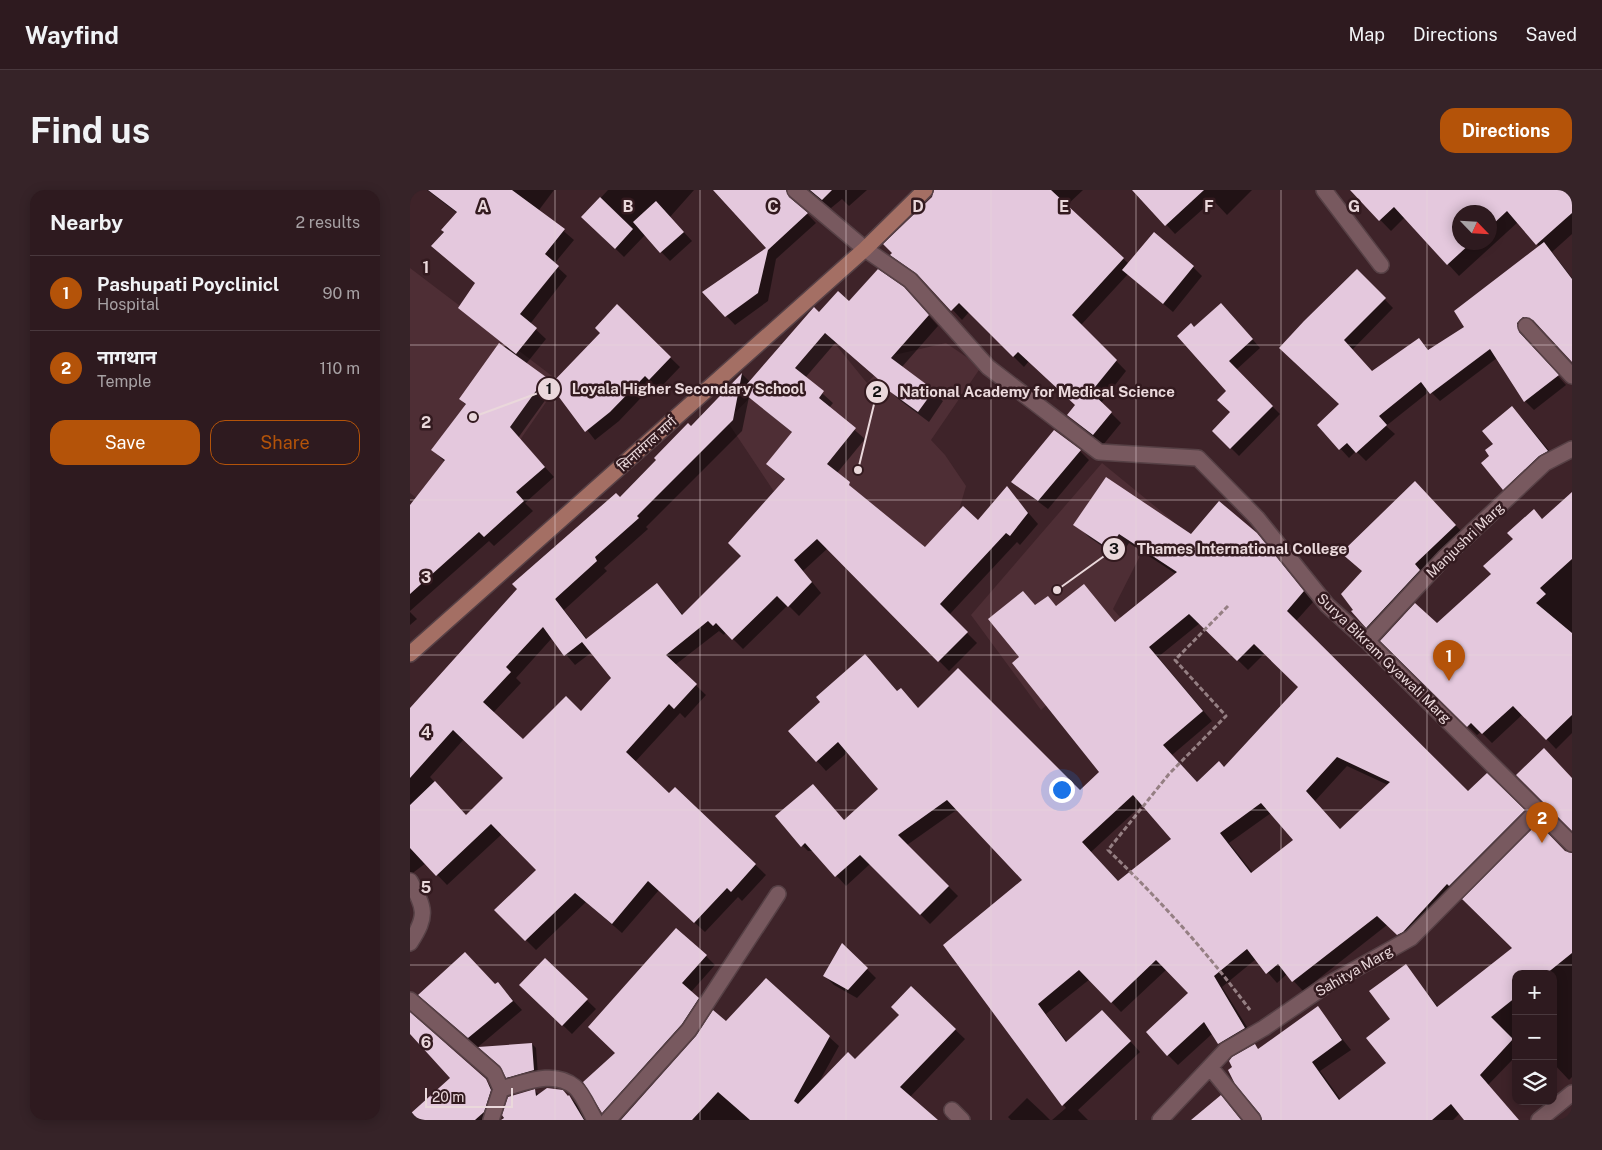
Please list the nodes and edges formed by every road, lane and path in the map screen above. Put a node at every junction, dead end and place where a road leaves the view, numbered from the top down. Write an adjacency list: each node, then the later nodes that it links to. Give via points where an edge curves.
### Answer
1 (795, 190): 4 (street, Surya Bikram Gyawali Marg)
2 (925, 190): 4 (main road, सिनामंगल मार्ग)
3 (1324, 190): 5 (street)
4 (865, 249): 10 (street, Surya Bikram Gyawali Marg, via 910,280 988,367 1099,452 1198,458 1256,518 1327,606); 11 (main road, सिनामंगल मार्ग)
5 (1381, 265)
6 (1526, 326): 7 (street)
7 (1572, 376)
8 (1572, 449): 10 (street, Manjushri Marg, via 1546,463 1444,558)
9 (1228, 606): 18 (path, via 1175,660 1226,716 1169,774 1108,850 1159,900 1220,968)
10 (1367, 641): 12 (street, Surya Bikram Gyawali Marg)
11 (410, 654)
12 (1538, 810): 13 (street, Surya Bikram Gyawali Marg); 18 (street, Sahitya Marg, via 1411,938 1325,986)
13 (1572, 844)
14 (410, 881): 16 (street, via 423,906 424,916)
15 (778, 894): 24 (street, via 689,1030)
16 (410, 943)
17 (410, 1000): 20 (street, via 494,1073)
18 (1264, 1028): 19 (street, Sahitya Marg, via 1226,1050)
19 (1210, 1067): 25 (street, Sahitya Marg); 26 (street)
20 (501, 1089): 22 (street); 23 (street, via 552,1077 564,1080 576,1088)
21 (1572, 1093): 27 (street)
22 (492, 1120)
23 (595, 1120)
24 (608, 1120)
25 (1160, 1120)
26 (1253, 1120)
27 (1539, 1120)

